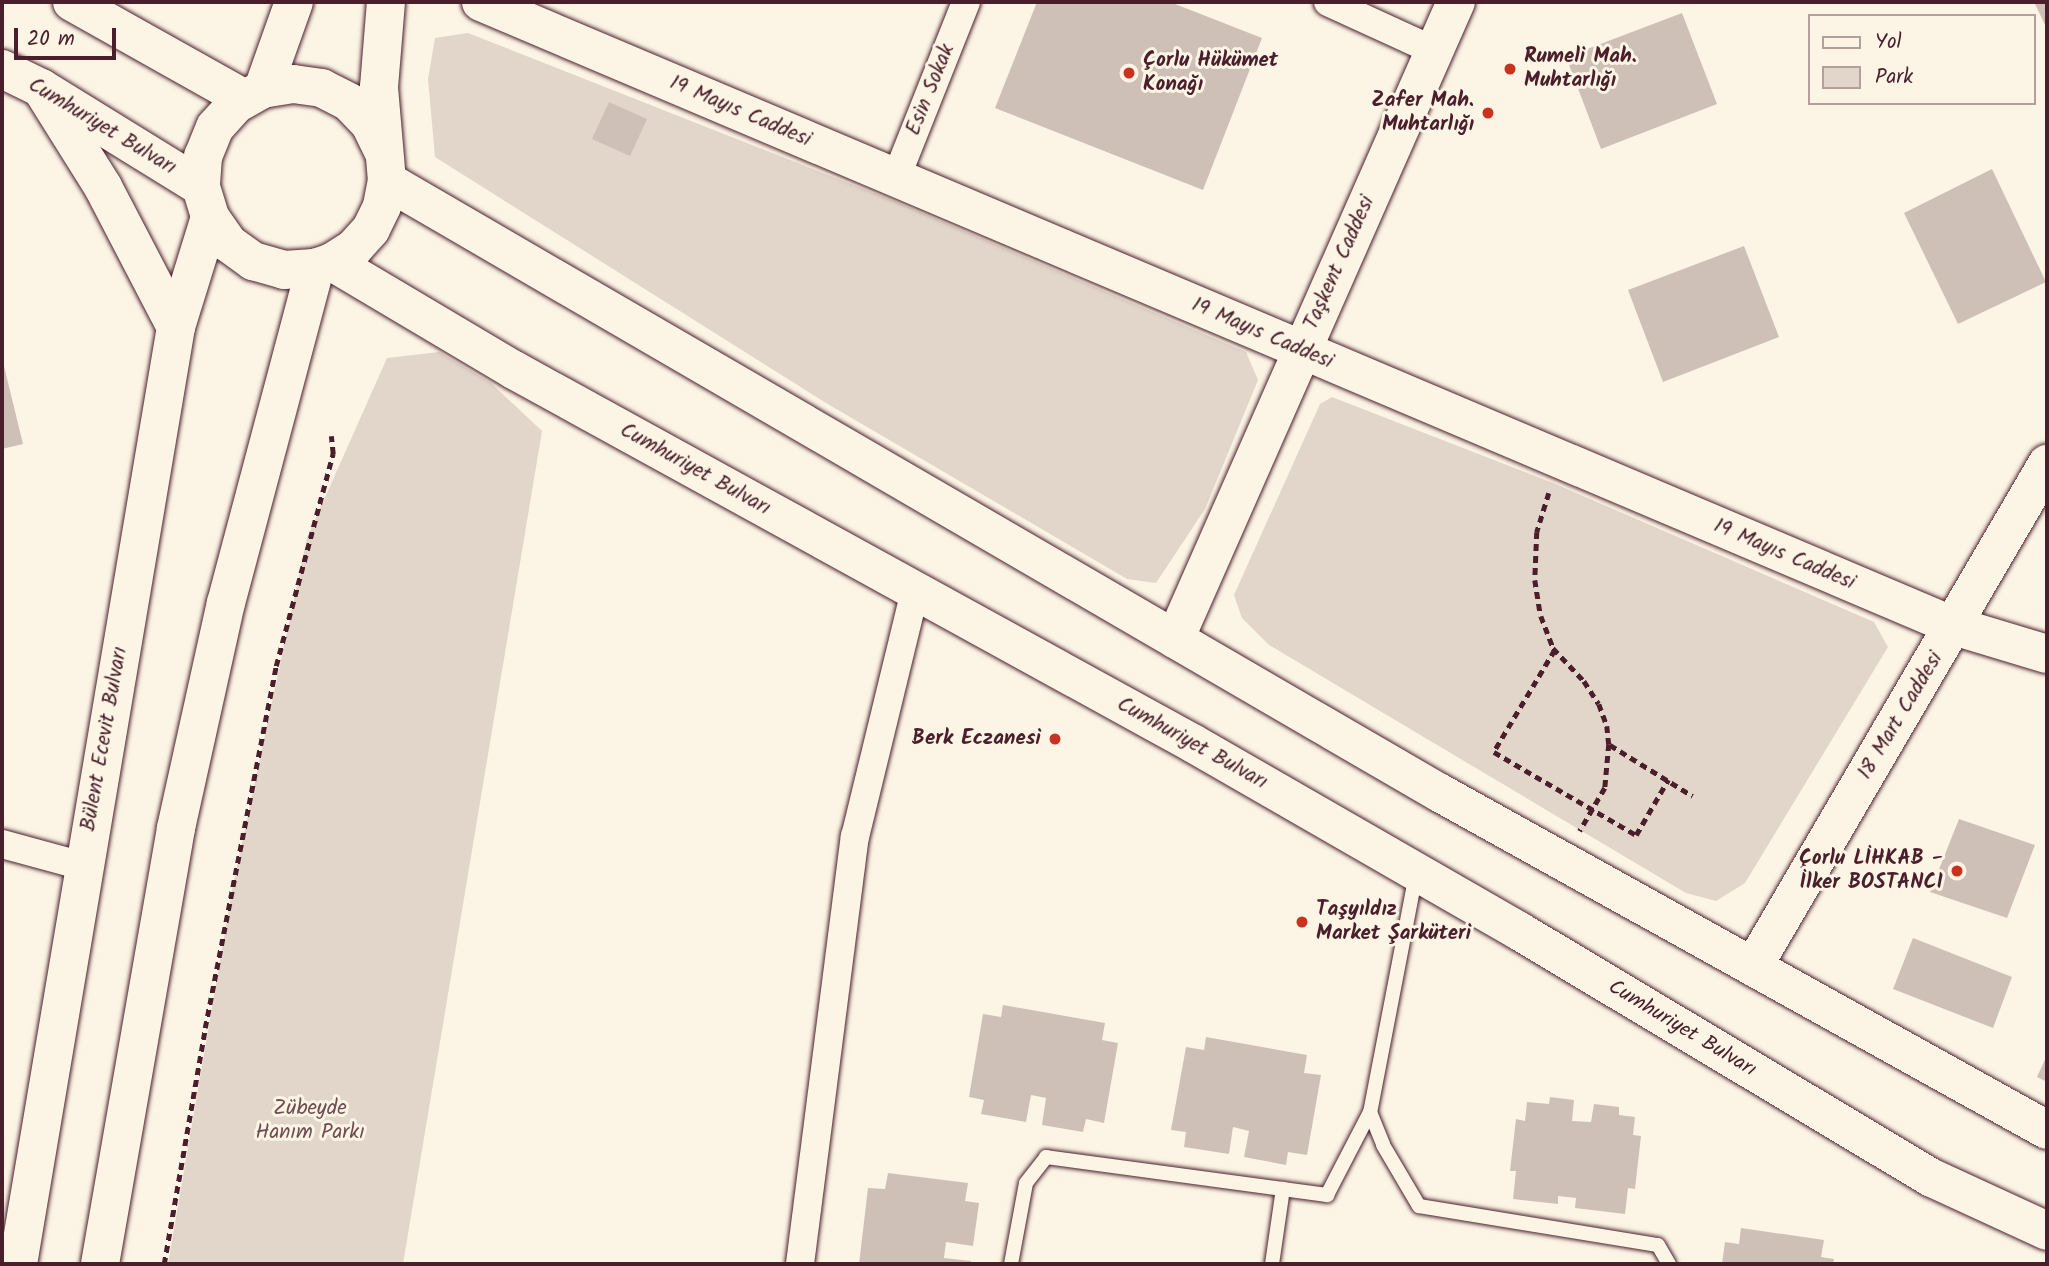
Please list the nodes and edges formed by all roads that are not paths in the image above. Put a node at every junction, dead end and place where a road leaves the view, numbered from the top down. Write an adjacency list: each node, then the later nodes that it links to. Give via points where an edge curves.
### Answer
1 (72, 2): 11 (main road)
2 (294, 2): 11 (main road)
3 (386, 2): 12 (main road, via 379,87)
4 (481, 2): 13 (main road, 19 Mayıs Caddesi)
5 (966, 2): 13 (street, Esin Sokak)
6 (1328, 2): 8 (street)
7 (1456, 2): 8 (main road, Taşkent Caddesi)
8 (1433, 50): 17 (main road, Taşkent Caddesi)
9 (2, 69): 10 (main road, Cumhuriyet Bulvarı)
10 (41, 88): 14 (main road, Cumhuriyet Bulvarı); 16 (main road, via 103,187)
11 (254, 94): 12 (main road, via 293,84 322,88 349,102 370,124); 14 (main road, via 215,127 203,156)
12 (385, 166): 15 (main road, via 382,206 371,229 354,248); 21 (main road)
13 (896, 178): 17 (main road, 19 Mayıs Caddesi)
14 (205, 202): 15 (main road, via 228,243 253,261 284,270); 16 (main road, Bülent Ecevit Bulvarı)
15 (324, 265): 19 (main road, Cumhuriyet Bulvarı); 32 (main road, via 226,603 176,828)
16 (176, 327): 24 (main road, Bülent Ecevit Bulvarı)
17 (1302, 351): 20 (main road, 19 Mayıs Caddesi); 21 (main road, Taşkent Caddesi)
18 (2047, 464): 20 (main road, 18 Mart Caddesi)
19 (915, 591): 25 (main road, Cumhuriyet Bulvarı); 33 (street, via 855,837)
20 (1954, 626): 22 (main road, 19 Mayıs Caddesi); 26 (main road, 18 Mart Caddesi)
21 (1175, 639): 26 (main road)
22 (2047, 654)
23 (2, 844): 24 (street)
24 (83, 866): 31 (main road, Bülent Ecevit Bulvarı)
25 (1416, 872): 27 (lane); 30 (main road, Cumhuriyet Bulvarı, via 1932,1178)
26 (1753, 967): 28 (main road)
27 (1370, 1112): 29 (lane, via 1327,1195); 36 (lane, via 1383,1145 1419,1206 1658,1245)
28 (2047, 1130)
29 (1283, 1189): 34 (lane, via 1046,1157 1026,1183); 35 (lane)
30 (2047, 1231)
31 (18, 1264)
32 (100, 1264)
33 (800, 1264)
34 (1011, 1264)
35 (1272, 1264)
36 (1669, 1264)

